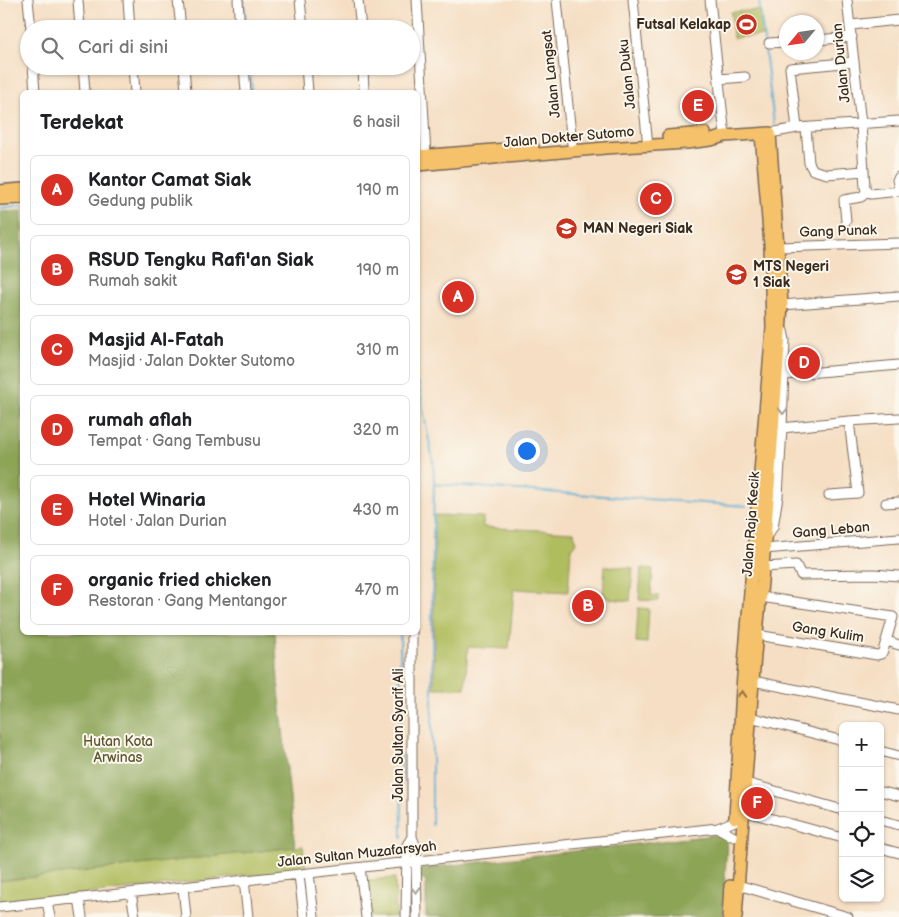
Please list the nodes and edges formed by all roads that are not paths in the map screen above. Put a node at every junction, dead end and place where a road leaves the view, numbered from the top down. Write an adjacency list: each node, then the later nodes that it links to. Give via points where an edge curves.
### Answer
1 (28, 0): 13 (street)
2 (78, 0): 14 (street)
3 (128, 0): 15 (street)
4 (178, 0): 16 (street)
5 (238, 0): 17 (street)
6 (300, 0): 18 (street)
7 (358, 0): 19 (street)
8 (417, 0): 20 (street)
9 (557, 0): 53 (street, Jalan Langsat)
10 (633, 0): 52 (street, Jalan Duku)
11 (710, 0): 37 (street)
12 (847, 0): 22 (street, Jalan Durian)
13 (30, 20)
14 (79, 20)
15 (129, 20)
16 (180, 20)
17 (239, 20)
18 (302, 20)
19 (360, 20)
20 (416, 20)
21 (899, 20): 22 (street)
22 (851, 25): 23 (street, Jalan Durian)
23 (852, 37): 24 (street); 27 (street, Jalan Durian)
24 (824, 39)
25 (779, 42): 26 (street)
26 (769, 43)
27 (854, 62): 47 (street, Jalan Durian); 49 (street, via 790,68)
28 (34, 75): 38 (street)
29 (84, 75): 39 (street)
30 (134, 75): 40 (street)
31 (185, 75): 41 (street)
32 (245, 75): 42 (street)
33 (307, 75): 43 (street)
34 (363, 75): 44 (street)
35 (417, 75): 45 (street)
36 (745, 76): 37 (street)
37 (719, 79): 51 (street)
38 (35, 90)
39 (85, 90)
40 (135, 90)
41 (186, 90)
42 (246, 90)
43 (308, 90)
44 (364, 90)
45 (418, 90)
46 (899, 121): 47 (street, Jalan Dokter Sutomo)
47 (861, 124): 49 (street, Jalan Dokter Sutomo); 56 (street, Jalan Durian)
48 (420, 125): 54 (street)
49 (801, 128): 50 (street, Jalan Dokter Sutomo); 56 (street, via 812,170 827,174)
50 (766, 133): 51 (main road, Jalan Dokter Sutomo); 64 (main road, Jalan Raja Kecik)
51 (723, 136): 52 (main road, Jalan Dokter Sutomo, via 711,132)
52 (648, 142): 53 (main road, Jalan Dokter Sutomo); 55 (main road, Jalan Dokter Sutomo)
53 (572, 144): 54 (main road, Jalan Dokter Sutomo)
54 (422, 156)
55 (420, 165)
56 (864, 171): 61 (street, Jalan Durian)
57 (899, 177): 59 (street)
58 (20, 189): 60 (main road)
59 (899, 189): 61 (street)
60 (0, 192)
61 (867, 192): 65 (street, via 862,197 844,200)
62 (20, 198): 63 (main road)
63 (0, 199)
64 (771, 207): 67 (main road, Jalan Raja Kecik); 70 (main road, Jalan Raja Kecik)
65 (846, 221)
66 (899, 242): 67 (street, Gang Punak)
67 (779, 247): 69 (main road, Jalan Raja Kecik)
68 (899, 296): 69 (street)
69 (782, 305): 70 (main road, Jalan Raja Kecik)
70 (776, 328): 72 (street, via 783,330 785,340); 80 (main road, Jalan Raja Kecik); 99 (main road, Jalan Raja Kecik, one-way to 70, via 742,688)
71 (899, 365): 72 (street)
72 (784, 375): 75 (street, one-way to 75)
73 (899, 418): 74 (street)
74 (849, 421): 75 (street); 76 (street, via 858,492)
75 (782, 428): 80 (street, via 778,496 774,522)
76 (829, 495)
77 (899, 502): 78 (street)
78 (886, 503)
79 (899, 538): 80 (street, Gang Leban)
80 (765, 544): 81 (main road, Jalan Raja Kecik)
81 (763, 567): 82 (street, via 796,565 801,575); 83 (main road, Jalan Raja Kecik)
82 (899, 576)
83 (761, 597): 85 (main road, Jalan Raja Kecik); 86 (street, via 892,617)
84 (412, 635): 107 (street, Jalan Sultan Syarif Ali, via 412,837 407,845)
85 (757, 635): 86 (street, Gang Kulim, via 877,655 884,651); 88 (main road, Jalan Raja Kecik)
86 (887, 641): 87 (street)
87 (899, 645)
88 (753, 680): 89 (street); 90 (main road, Jalan Raja Kecik)
89 (899, 710)
90 (750, 718): 91 (street); 94 (main road, Jalan Raja Kecik)
91 (839, 740)
92 (884, 752): 93 (street)
93 (899, 756)
94 (746, 783): 97 (street); 98 (main road, Jalan Raja Kecik)
95 (884, 792): 96 (street)
96 (899, 796)
97 (839, 809)
98 (743, 811): 103 (street); 112 (main road, Jalan Raja Kecik)
99 (735, 821): 102 (street, Jalan Sultan Muzafarsyah); 104 (main road, Jalan Raja Kecik)
100 (884, 821): 101 (street)
101 (899, 826)
102 (718, 828): 104 (street); 107 (street, Jalan Sultan Muzafarsyah)
103 (839, 837)
104 (734, 838): 117 (main road, Jalan Raja Kecik)
105 (884, 849): 106 (street)
106 (899, 853)
107 (410, 863): 108 (street, Jalan Sultan Muzafarsyah); 127 (street, Jalan Sultan Syarif Ali); 128 (street, Jalan Sultan Syarif Ali, one-way to 128)
108 (360, 868): 109 (street, Jalan Sultan Muzafarsyah); 126 (street)
109 (309, 873): 110 (street, Jalan Sultan Muzafarsyah); 125 (street)
110 (299, 875): 111 (street, Jalan Sultan Muzafarsyah); 124 (street)
111 (244, 880): 113 (street, Jalan Sultan Muzafarsyah); 123 (street)
112 (738, 885): 117 (main road, Jalan Raja Kecik); 131 (street)
113 (183, 887): 114 (street, Jalan Sultan Muzafarsyah); 122 (street)
114 (131, 894): 115 (street, Jalan Sultan Muzafarsyah); 121 (street)
115 (79, 898): 116 (street, Jalan Sultan Muzafarsyah); 120 (street)
116 (47, 902): 118 (street, Jalan Sultan Muzafarsyah); 119 (street)
117 (733, 902): 129 (main road, Jalan Raja Kecik); 130 (main road, Jalan Raja Kecik)
118 (0, 907)
119 (50, 917)
120 (82, 917)
121 (135, 917)
122 (186, 917)
123 (248, 917)
124 (304, 917)
125 (314, 917)
126 (366, 917)
127 (406, 917)
128 (416, 917)
129 (728, 917)
130 (736, 917)
131 (848, 917)

